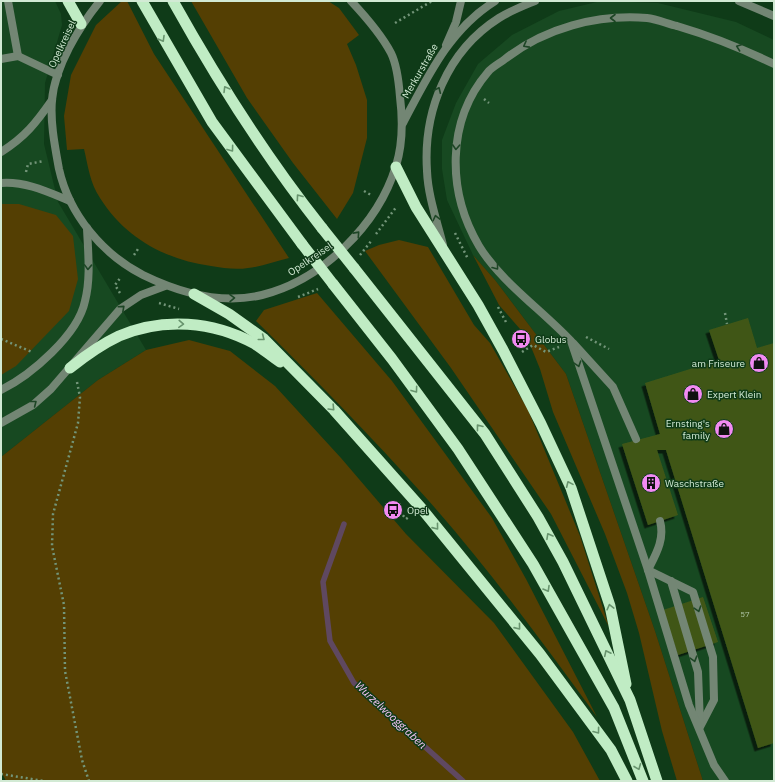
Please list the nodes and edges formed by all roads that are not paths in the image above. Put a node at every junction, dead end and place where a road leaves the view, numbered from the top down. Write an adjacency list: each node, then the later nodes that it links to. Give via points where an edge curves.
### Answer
1 (8, 1): 14 (street)
2 (68, 1): 12 (highway)
3 (100, 1): 12 (street, Opelkreisel)
4 (173, 1): 37 (highway, one-way to 4, bridge, via 563,562 538,517 485,434 322,228 282,173 236,106)
5 (351, 1): 19 (street, Opelkreisel, via 378,33 392,55)
6 (461, 1): 13 (street, via 456,22)
7 (495, 1): 13 (street, Merkurstraße, via 468,22)
8 (534, 1): 25 (street, one-way to 8, via 427,172 426,139 436,96 448,69 468,44 498,18)
9 (739, 1): 11 (street)
10 (143, 3): 40 (highway, one-way to 40, bridge, via 212,122 458,449 533,564 614,708)
11 (774, 16)
12 (81, 24): 17 (street, Opelkreisel)
13 (444, 49): 19 (street, Merkurstraße)
14 (18, 56): 15 (street); 17 (street)
15 (1, 59)
16 (774, 64): 28 (street, one-way to 28, via 697,32 649,18 605,18 562,29 523,45 488,72 466,105 455,144 457,184 465,215 479,246 501,275)
17 (58, 75): 18 (street, Opelkreisel)
18 (52, 100): 20 (street, Opelkreisel, via 32,128 17,143); 23 (street, Opelkreisel, via 56,154)
19 (403, 123): 21 (street, Opelkreisel)
20 (1, 152)
21 (396, 167): 25 (highway, via 416,207); 27 (street, Opelkreisel, one-way to 21, via 233,298 261,295 290,285 311,273 335,256 357,235 375,210)
22 (1, 183): 23 (street, via 15,183)
23 (70, 201): 24 (street, Opelkreisel)
24 (87, 228): 26 (street, Opelkreisel, via 121,262); 31 (street, one-way to 31, via 89,263 85,302 79,318 72,330 31,372)
25 (446, 256): 37 (highway, one-way to 25, via 610,606 571,488 503,350)
26 (165, 286): 27 (street, Opelkreisel); 29 (street, one-way to 26, via 120,309 141,295)
27 (194, 294): 30 (highway, one-way to 30, via 229,314 264,339)
28 (571, 341): 33 (street, via 613,387); 35 (street, one-way to 35)
29 (70, 368): 30 (highway, one-way to 30, via 119,336 143,328 176,323 225,331 255,344); 32 (street, one-way to 29, via 32,405)
30 (305, 380): 39 (highway, one-way to 39, via 422,509 540,654 611,750)
31 (1, 390)
32 (1, 423)
33 (636, 439)
34 (660, 521): 35 (street, via 660,548)
35 (648, 570): 36 (street); 38 (street, via 677,670)
36 (671, 581): 38 (street, one-way to 38, via 698,672); 38 (street, one-way to 38, via 693,592 713,657 714,700)
37 (630, 700): 41 (highway)
38 (700, 727): 42 (street, via 714,765)
39 (627, 781)
40 (643, 781)
41 (657, 781)
42 (725, 781)

